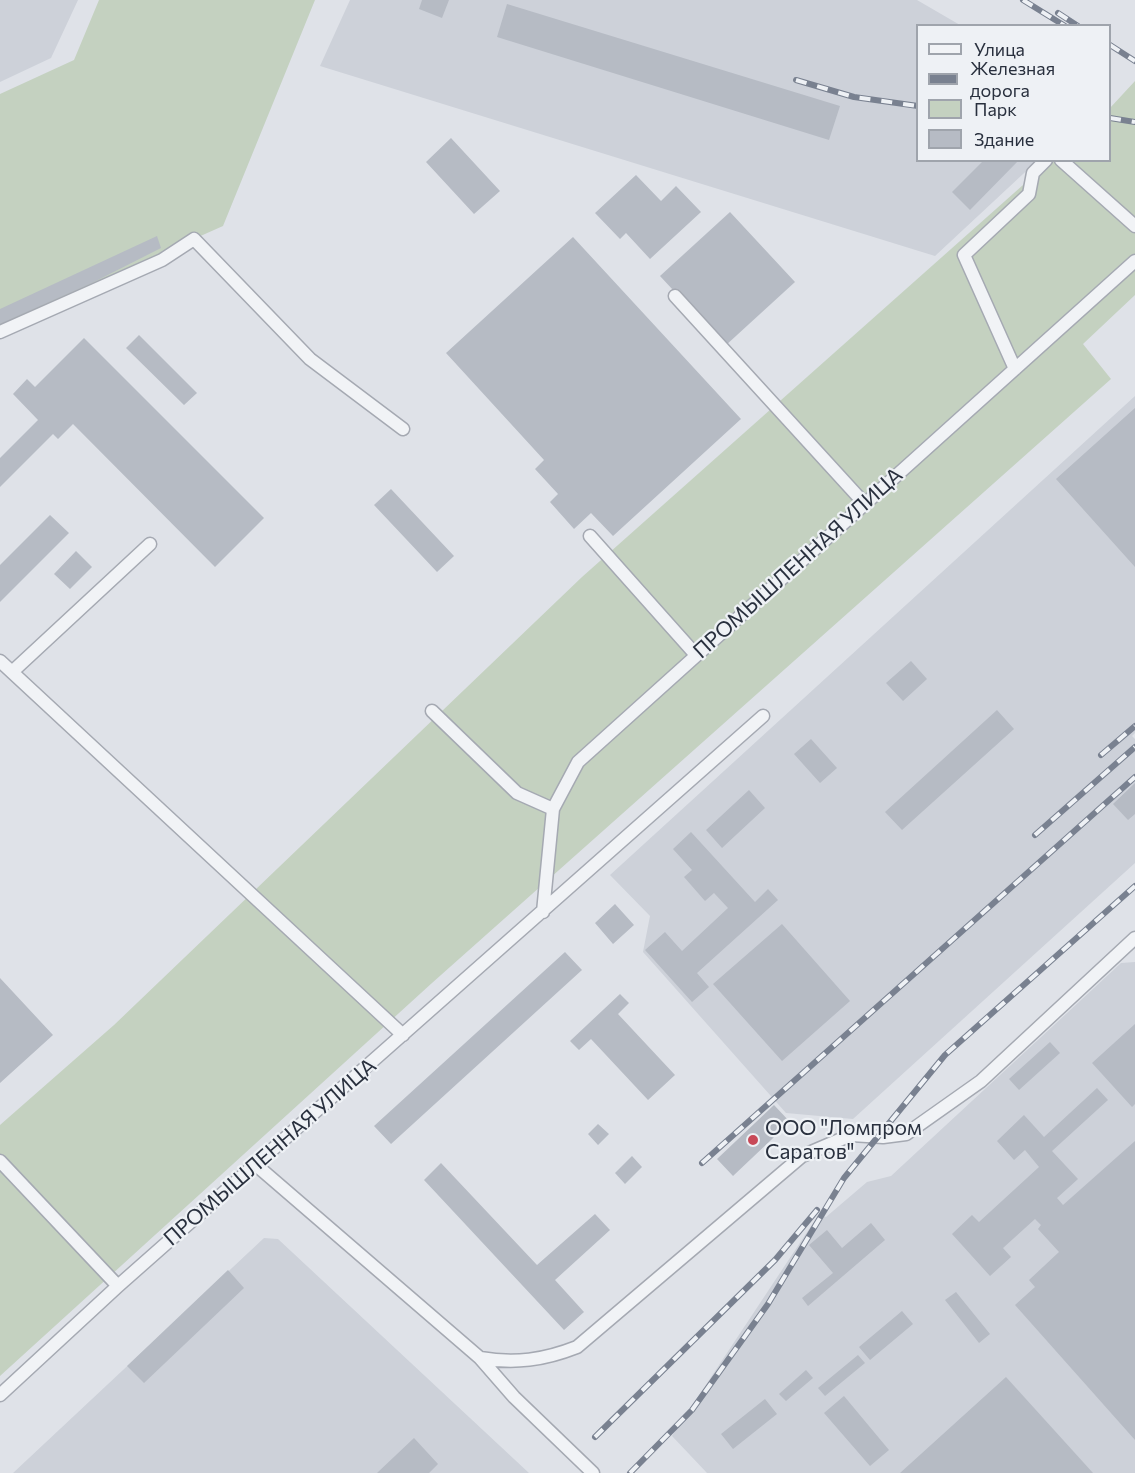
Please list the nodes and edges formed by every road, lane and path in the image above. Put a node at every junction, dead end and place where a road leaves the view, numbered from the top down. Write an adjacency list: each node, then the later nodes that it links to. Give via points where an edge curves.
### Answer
1 (1044, 162): 7 (street, via 1033,173 1029,194 964,255)
2 (1063, 162): 3 (street)
3 (1135, 226)
4 (1135, 261): 7 (street, ПРОМЫШЛЕННАЯ УЛИЦА)
5 (675, 296): 9 (street)
6 (0, 332): 8 (street, via 162,260 194,239 310,358)
7 (1015, 369): 9 (street, ПРОМЫШЛЕННАЯ УЛИЦА)
8 (404, 429)
9 (864, 503): 12 (street, ПРОМЫШЛЕННАЯ УЛИЦА)
10 (590, 536): 12 (street)
11 (150, 544): 14 (street)
12 (696, 655): 17 (street, ПРОМЫШЛЕННАЯ УЛИЦА, via 578,762)
13 (0, 662): 14 (street)
14 (12, 672): 20 (street)
15 (432, 711): 17 (street, via 518,793)
16 (764, 716): 18 (street, ПРОМЫШЛЕННАЯ УЛИЦА)
17 (553, 809): 18 (street, ПРОМЫШЛЕННАЯ УЛИЦА)
18 (543, 912): 20 (street, ПРОМЫШЛЕННАЯ УЛИЦА)
19 (1135, 938): 24 (street, via 981,1081 906,1134 851,1135 802,1156 577,1347 550,1358 507,1363)
20 (403, 1035): 22 (street, ПРОМЫШЛЕННАЯ УЛИЦА)
21 (0, 1161): 23 (street)
22 (256, 1165): 23 (street, ПРОМЫШЛЕННАЯ УЛИЦА); 24 (street)
23 (118, 1286): 25 (street, ПРОМЫШЛЕННАЯ УЛИЦА)
24 (480, 1358): 26 (street, via 514,1397)
25 (0, 1395)
26 (593, 1473)

